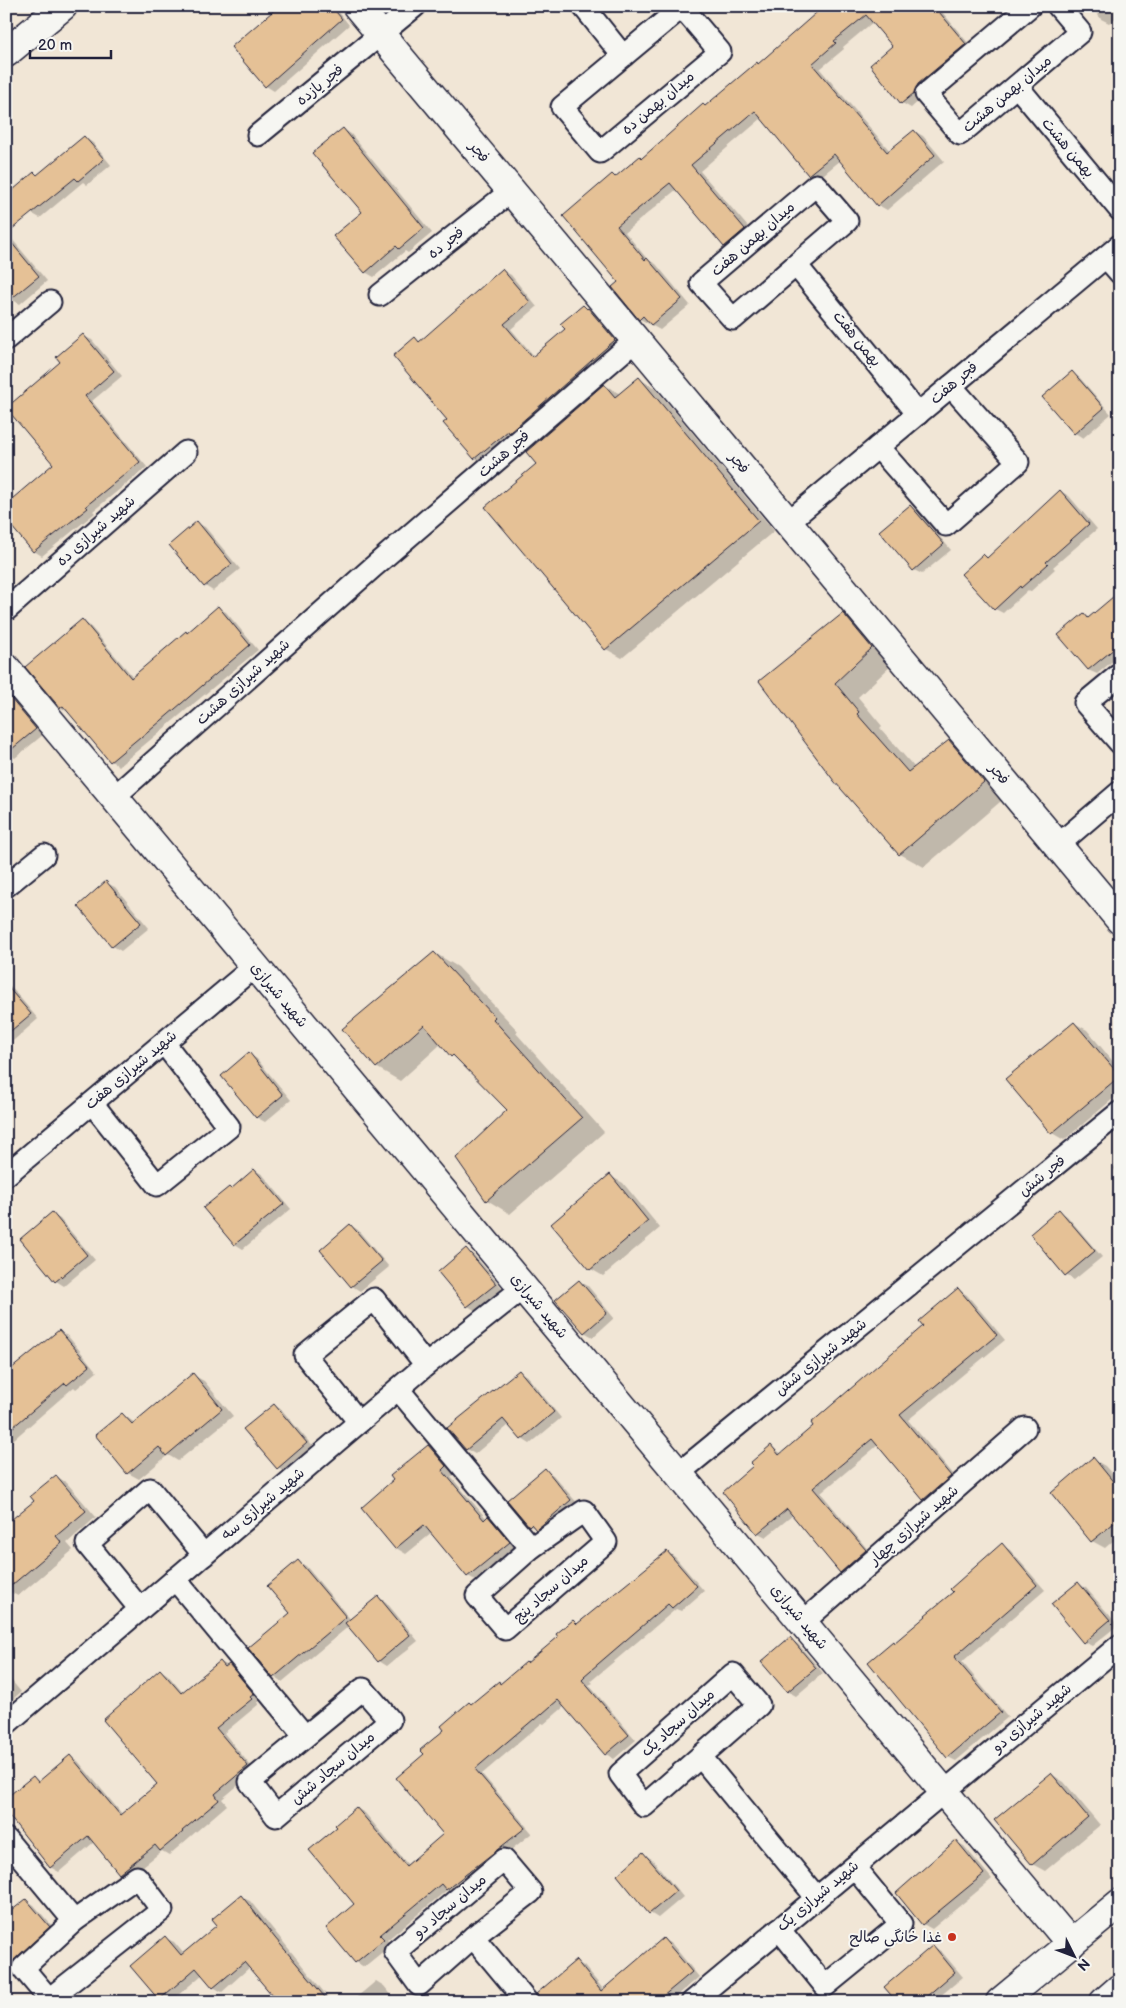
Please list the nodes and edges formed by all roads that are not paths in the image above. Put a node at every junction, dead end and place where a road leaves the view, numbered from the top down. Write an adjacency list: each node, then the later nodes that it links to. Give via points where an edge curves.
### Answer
1 (63, 6): 8 (street)
2 (357, 6): 7 (street, فجر)
3 (415, 6): 7 (street, فجر یازده)
4 (583, 6): 9 (street)
5 (1030, 6): 10 (street, میدان بهمن هشت, via 926,94 960,134)
6 (1058, 6): 10 (street, میدان بهمن هشت, via 1080,32)
7 (381, 35): 11 (street, فجر یازده); 12 (street, فجر)
8 (6, 53)
9 (623, 56): 9 (street, میدان بهمن ده, via 562,107 600,152 720,52 682,7)
10 (1017, 86): 13 (street, بهمن هشت)
11 (258, 135)
12 (512, 190): 17 (street, فجر ده); 20 (street, فجر)
13 (1120, 210)
14 (1113, 251): 16 (street); 21 (street, فجر هفت)
15 (796, 265): 15 (street, میدان بهمن هفت, via 732,319 701,283 816,185 847,221); 22 (street, بهمن هفت)
16 (1120, 273)
17 (380, 295)
18 (50, 302): 19 (street)
19 (6, 339)
20 (636, 340): 25 (street, فجر); 26 (street, فجر هشت)
21 (950, 386): 22 (street, فجر هفت); 23 (street, via 1018,462 946,524)
22 (918, 414): 23 (street, فجر هفت)
23 (878, 447): 25 (street, فجر هفت)
24 (186, 452): 27 (street, شهید شیرازی ده)
25 (788, 522): 33 (street, فجر)
26 (372, 568): 32 (street, شهید شیرازی هشت)
27 (6, 610)
28 (6, 668): 32 (street, شهید شیرازی)
29 (1120, 674): 30 (street, via 1085,702)
30 (1120, 743)
31 (1120, 792): 33 (street)
32 (114, 797): 37 (street, شهید شیرازی)
33 (1058, 845): 36 (street, فجر)
34 (44, 855): 35 (street)
35 (6, 886)
36 (1120, 920)
37 (255, 966): 38 (street, شهید شیرازی هفت); 43 (street, شهید شیرازی)
38 (164, 1043): 39 (street, شهید شیرازی هفت); 39 (street, via 229,1127 157,1185)
39 (92, 1103): 41 (street, شهید شیرازی هفت)
40 (1120, 1112): 42 (street, فجر شش)
41 (6, 1175)
42 (963, 1241): 48 (street, شهید شیرازی شش)
43 (524, 1287): 44 (street, شهید شیرازی سه); 48 (street, شهید شیرازی)
44 (426, 1365): 45 (street, شهید شیرازی سه); 46 (street, via 374,1298 305,1356)
45 (398, 1389): 46 (street, شهید شیرازی سه); 49 (street)
46 (359, 1422): 50 (street, شهید شیرازی سه)
47 (1025, 1428): 53 (street, شهید شیرازی چهار)
48 (679, 1473): 53 (street, شهید شیرازی)
49 (531, 1548): 49 (street, میدان سجاد پنج, via 477,1596 505,1629 606,1542 584,1511)
50 (204, 1555): 51 (street, شهید شیرازی سه); 52 (street, via 150,1489 87,1544)
51 (175, 1579): 52 (street, شهید شیرازی سه); 56 (street)
52 (140, 1609): 55 (street, شهید شیرازی سه)
53 (803, 1622): 58 (street, شهید شیرازی)
54 (1120, 1644): 58 (street, شهید شیرازی دو)
55 (6, 1724)
56 (304, 1736): 56 (street, میدان سجاد شش, via 250,1782 276,1816 390,1720 362,1689)
57 (701, 1758): 57 (street, میدان سجاد یک, via 644,1806 620,1774 733,1674 758,1705); 61 (street)
58 (945, 1792): 60 (street, شهید شیرازی یک); 66 (street, شهید شیرازی)
59 (6, 1839): 63 (street)
60 (854, 1867): 61 (street, شهید شیرازی یک); 64 (street, via 901,1924 826,1986)
61 (817, 1898): 64 (street, شهید شیرازی یک)
62 (1120, 1903): 66 (street)
63 (74, 1921): 63 (street, via 23,1968 49,1999 162,1910 137,1877)
64 (779, 1929): 69 (street, شهید شیرازی یک)
65 (474, 1937): 65 (street, میدان سجاد دو, via 419,1985 395,1952 504,1860 531,1892); 68 (street)
66 (1072, 1944): 70 (street)
67 (1120, 1988): 71 (street)
68 (526, 2002)
69 (692, 2002)
70 (1000, 2002)
71 (1104, 2002)

